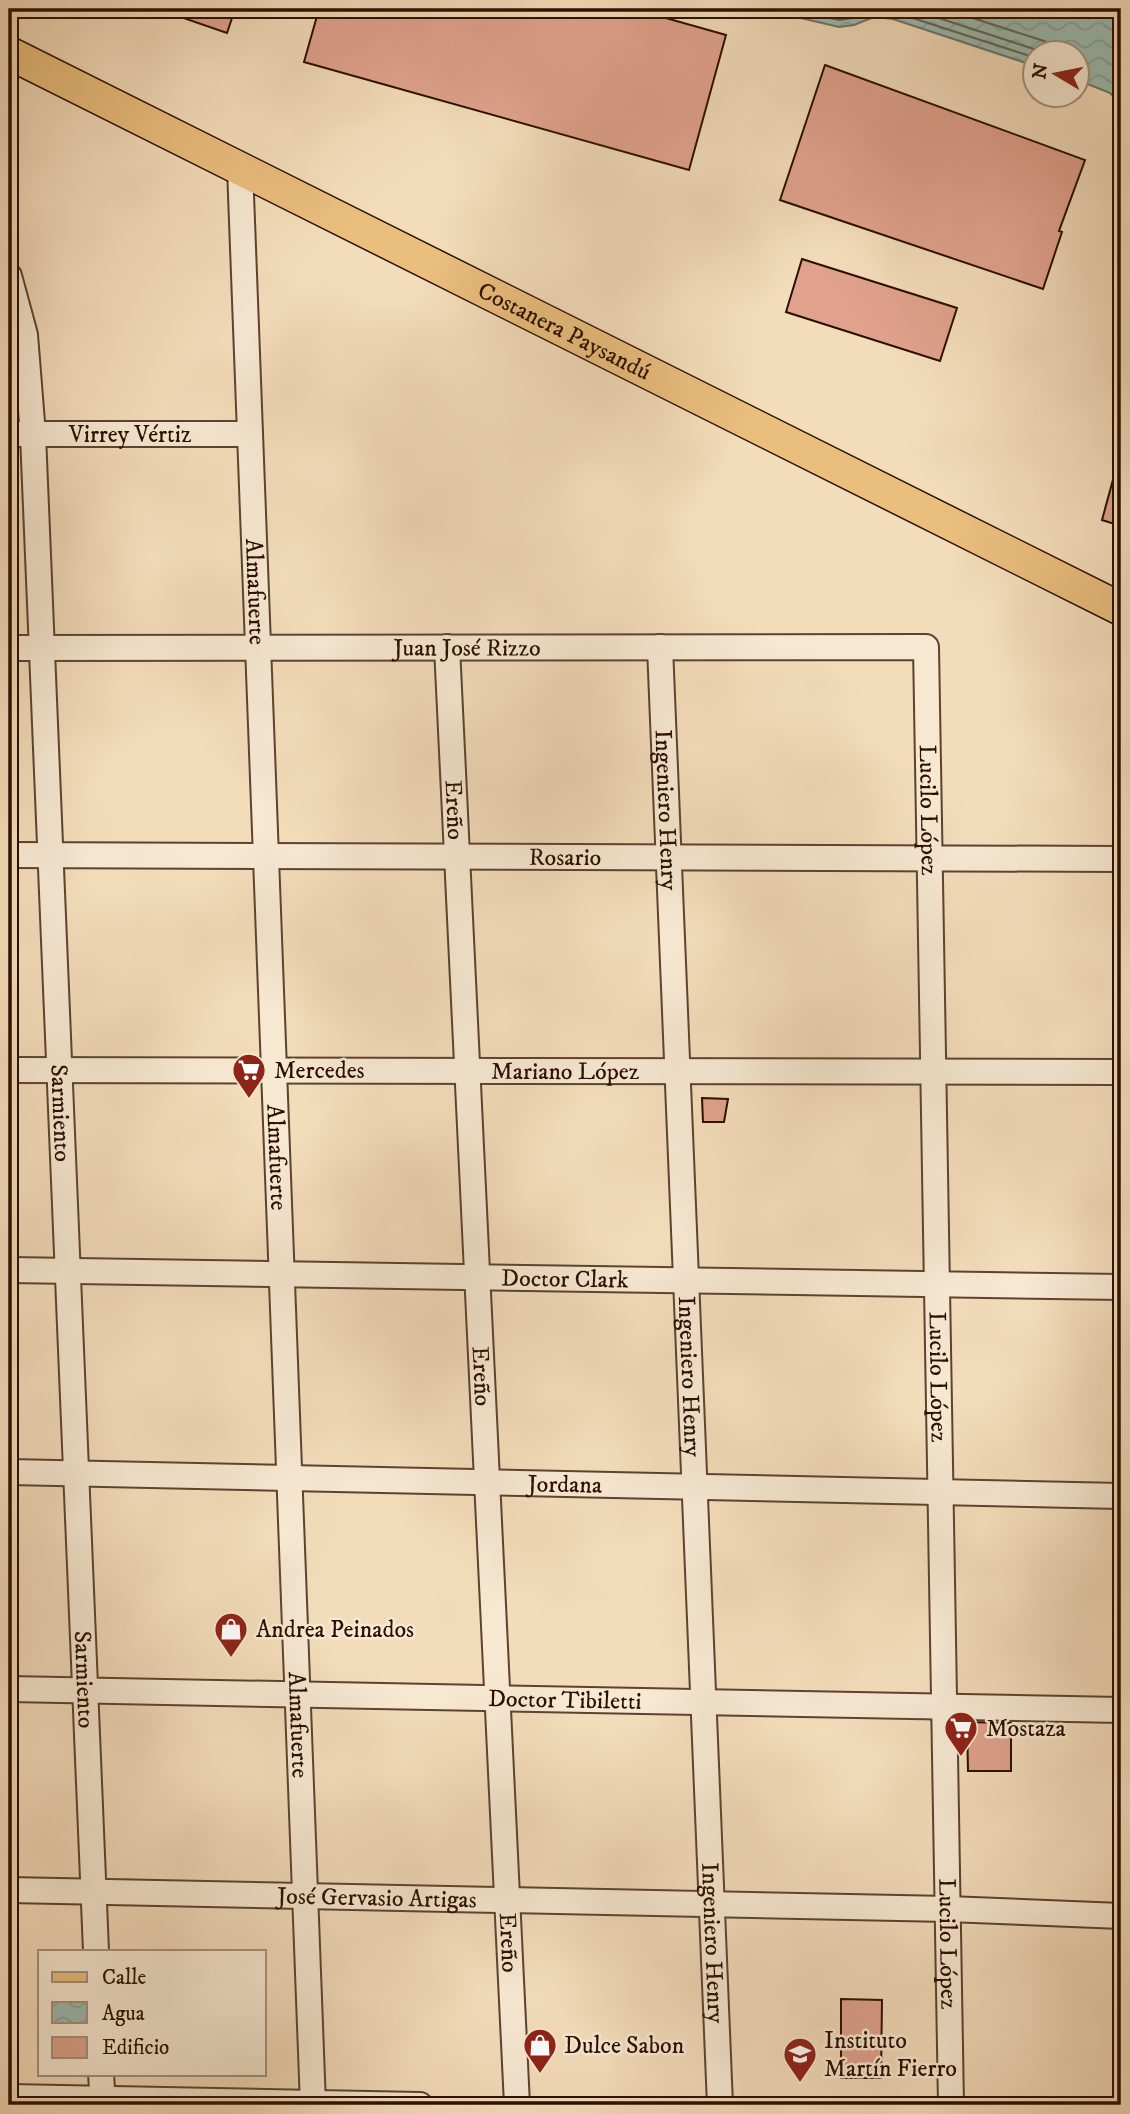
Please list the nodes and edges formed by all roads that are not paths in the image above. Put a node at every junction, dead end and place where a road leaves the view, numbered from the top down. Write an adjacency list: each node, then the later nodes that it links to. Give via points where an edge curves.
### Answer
1 (9, 53): 2 (main road, Costanera Paysandú)
2 (240, 168): 5 (street, Almafuerte); 6 (main road, Costanera Paysandú)
3 (9, 276): 4 (street, Sarmiento, via 26,335)
4 (21, 434): 5 (street, Virrey Vértiz); 10 (street, Sarmiento)
5 (250, 434): 11 (street, Almafuerte)
6 (1121, 609)
7 (660, 647): 8 (street, Juan José Rizzo); 12 (street, Juan José Rizzo); 17 (street, Ingeniero Henry)
8 (926, 647): 18 (street, Lucilo López)
9 (9, 648): 10 (street, Juan José Rizzo)
10 (40, 648): 11 (street, Juan José Rizzo); 14 (street, Sarmiento)
11 (257, 648): 12 (street, Juan José Rizzo); 15 (street, Almafuerte)
12 (447, 648): 16 (street, Ereño)
13 (9, 855): 14 (street, Rosario)
14 (50, 856): 15 (street, Rosario); 21 (street, Sarmiento)
15 (266, 856): 16 (street, Rosario); 22 (street, Almafuerte)
16 (457, 857): 17 (street, Rosario); 23 (street, Ereño)
17 (669, 858): 18 (street, Rosario); 24 (street, Ingeniero Henry)
18 (930, 858): 19 (street, Rosario); 25 (street, Lucilo López)
19 (1121, 859)
20 (9, 1070): 21 (street, Mariano López)
21 (60, 1070): 22 (street, Mariano López); 28 (street, Sarmiento)
22 (274, 1070): 23 (street, Mariano López); 29 (street, Almafuerte)
23 (467, 1071): 24 (street, Mariano López); 30 (street, Ereño)
24 (677, 1071): 25 (street, Mariano López); 31 (street, Ingeniero Henry)
25 (934, 1071): 26 (street, Mariano López); 32 (street, Lucilo López)
26 (1121, 1072)
27 (9, 1270): 28 (street, Doctor Clark)
28 (68, 1271): 29 (street, Doctor Clark); 35 (street, Sarmiento)
29 (282, 1274): 30 (street, Doctor Clark); 36 (street, Almafuerte)
30 (477, 1277): 31 (street, Doctor Clark); 37 (street, Ereño)
31 (686, 1281): 32 (street, Doctor Clark); 38 (street, Ingeniero Henry)
32 (937, 1284): 33 (street, Doctor Clark); 39 (street, Lucilo López)
33 (1121, 1287)
34 (9, 1472): 35 (street, Jordana)
35 (76, 1474): 36 (street, Jordana); 42 (street, Sarmiento)
36 (289, 1478): 37 (street, Jordana); 43 (street, Almafuerte)
37 (487, 1482): 38 (street, Jordana); 44 (street, Ereño)
38 (694, 1487): 39 (street, Jordana); 45 (street, Ingeniero Henry)
39 (941, 1492): 40 (street, Jordana); 46 (street, Lucilo López)
40 (1121, 1496)
41 (9, 1689): 42 (street, Doctor Tibiletti)
42 (85, 1691): 43 (street, Doctor Tibiletti); 49 (street, Sarmiento)
43 (297, 1695): 44 (street, Doctor Tibiletti); 50 (street, Almafuerte)
44 (497, 1698): 45 (street, Doctor Tibiletti); 51 (street, Ereño)
45 (703, 1703): 46 (street, Doctor Tibiletti); 52 (street, Ingeniero Henry)
46 (944, 1707): 47 (street, Doctor Tibiletti); 53 (street, Lucilo López)
47 (1121, 1710)
48 (9, 1890): 49 (street, José Gervasio Artigas)
49 (94, 1892): 50 (street, José Gervasio Artigas); 55 (street, Sarmiento)
50 (305, 1896): 51 (street, José Gervasio Artigas); 59 (street, Almafuerte)
51 (507, 1900): 52 (street, José Gervasio Artigas); 61 (street, Ereño)
52 (711, 1905): 53 (street, José Gervasio Artigas); 62 (street, Ingeniero Henry)
53 (948, 1909): 54 (street, José Gervasio Artigas); 63 (street, Lucilo López)
54 (1121, 1916)
55 (96, 1950)
56 (102, 2076): 58 (street)
57 (9, 2097): 58 (street)
58 (103, 2102): 59 (street)
59 (312, 2104): 60 (street)
60 (420, 2105)
61 (517, 2105)
62 (720, 2105)
63 (951, 2105)

